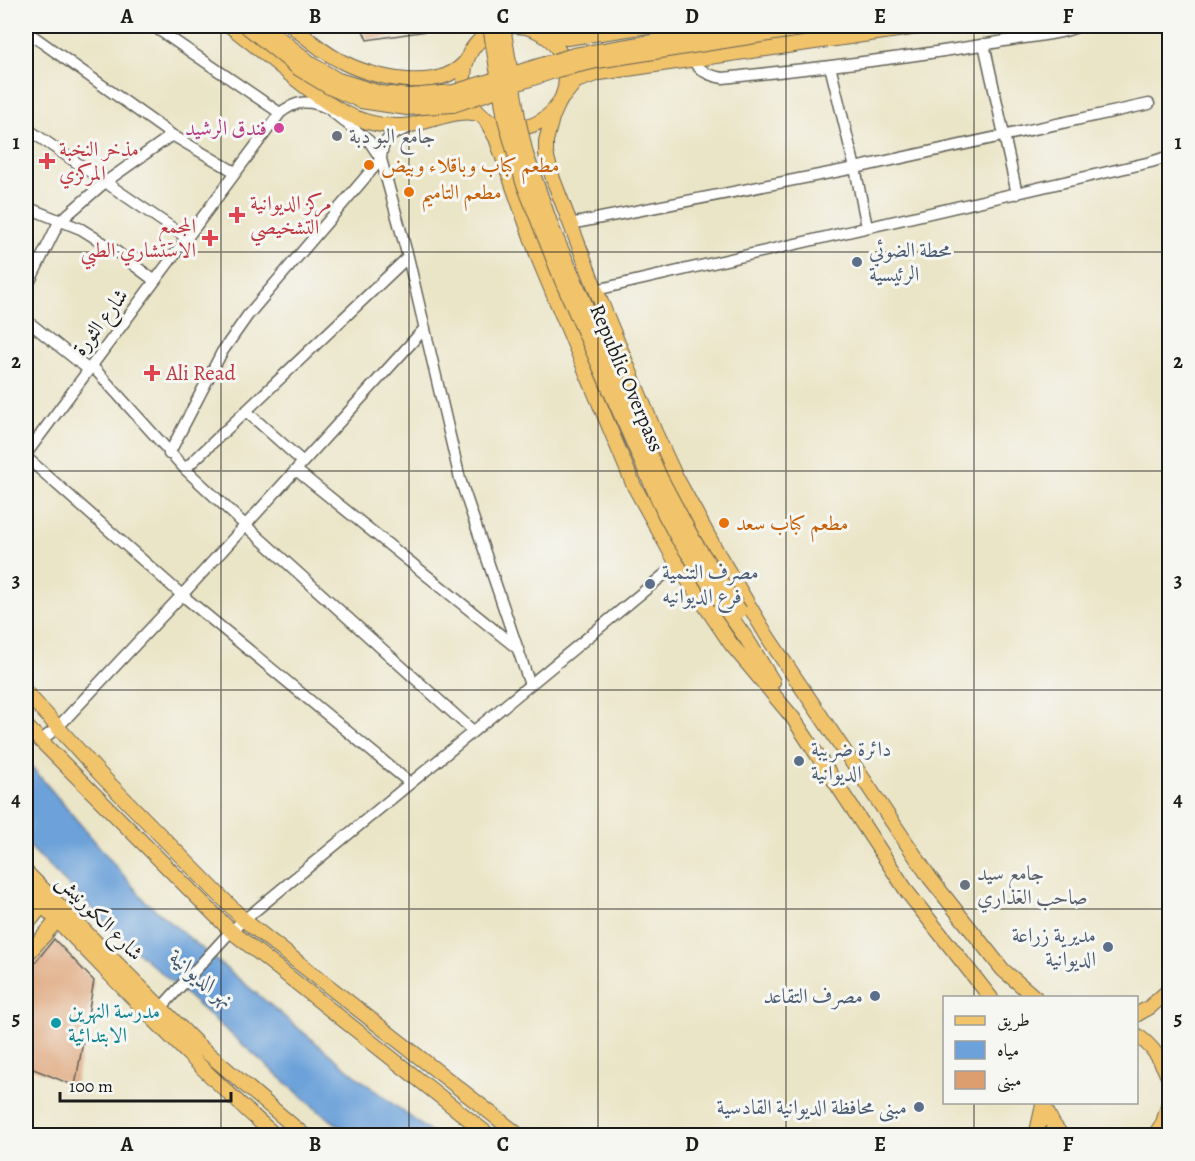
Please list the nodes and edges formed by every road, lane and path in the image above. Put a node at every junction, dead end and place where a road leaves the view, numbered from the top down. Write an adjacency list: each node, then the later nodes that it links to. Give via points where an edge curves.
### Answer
1 (153, 26): 25 (street)
2 (230, 26): 21 (main road)
3 (246, 26): 11 (main road, bridge, via 299,69 329,87 361,101 407,108 453,105 557,70 597,61)
4 (264, 26): 10 (main road, bridge, via 338,80 380,93 417,96 468,88 574,55)
5 (292, 26): 19 (main road, via 337,59 385,77 439,78 461,69)
6 (479, 26): 16 (main road)
7 (490, 26): 58 (main road, Republic Overpass, bridge, via 512,149 538,223 664,514 676,537)
8 (503, 26): 58 (main road, Republic Overpass, bridge, via 526,154 552,228 660,477)
9 (648, 26): 15 (main road, via 567,38)
10 (748, 26)
11 (820, 26)
12 (925, 26): 18 (main road)
13 (1079, 26): 17 (street)
14 (26, 31): 30 (street)
15 (538, 31): 16 (main road, via 511,27 494,31); 22 (main road, via 557,48 564,63 566,80)
16 (480, 41): 19 (main road)
17 (984, 44): 20 (street); 31 (street)
18 (692, 59): 20 (street, via 700,70 723,78); 22 (main road, via 588,76 576,81)
19 (467, 60): 27 (main road, via 467,94)
20 (830, 66): 34 (street)
21 (315, 95): 24 (street); 26 (main road)
22 (560, 101): 27 (main road, via 545,118 528,127 500,126); 40 (main road, via 548,131 546,154)
23 (1149, 104): 31 (street)
24 (330, 110): 25 (street, شارع الثورة, via 304,101); 26 (street, شارع الثورة); 33 (street, via 369,141)
25 (280, 113): 35 (street, شارع الثورة)
26 (348, 114): 28 (main road, via 391,125)
27 (483, 116): 28 (main road, via 462,112); 56 (main road, via 496,138 539,260 634,486)
28 (426, 123): 33 (street, via 390,136 383,143)
29 (26, 128): 36 (street)
30 (172, 135): 35 (street); 36 (street)
31 (1004, 135): 34 (street); 37 (street)
32 (1170, 156): 37 (street)
33 (381, 159): 43 (street); 51 (street, via 248,315 222,352)
34 (855, 168): 40 (street); 41 (street)
35 (235, 172): 42 (street, شارع الثورة)
36 (105, 183): 39 (street); 42 (street)
37 (1017, 194): 41 (street)
38 (26, 207): 39 (street)
39 (58, 222): 44 (street, via 81,229); 45 (street)
40 (570, 224): 46 (main road)
41 (867, 227): 46 (street)
42 (187, 238): 44 (street, شارع الثورة)
43 (408, 257): 48 (street); 50 (street)
44 (155, 281): 49 (street, شارع الثورة)
45 (26, 289)
46 (596, 290): 61 (main road, via 674,473 717,552)
47 (26, 320): 49 (street)
48 (425, 328): 53 (street); 59 (street, via 460,479)
49 (90, 368): 51 (street); 52 (street, شارع الثورة)
50 (246, 411): 53 (street); 54 (street)
51 (170, 454): 54 (street)
52 (26, 456): 57 (street)
53 (300, 466): 55 (street); 59 (street)
54 (185, 469): 55 (street)
55 (245, 525): 57 (street); 66 (street)
56 (677, 564): 60 (street); 63 (main road, via 731,644)
57 (182, 595): 65 (street); 68 (street)
58 (736, 614): 61 (main road, Republic Overpass); 63 (main road, Republic Overpass)
59 (518, 649): 60 (street)
60 (530, 685): 66 (street)
61 (800, 685): 79 (main road, via 930,878 1003,970)
62 (26, 692): 65 (main road)
63 (793, 718): 78 (main road, via 908,892)
64 (26, 726): 67 (main road)
65 (57, 728): 67 (street); 73 (main road)
66 (473, 731): 68 (street)
67 (40, 741): 75 (main road)
68 (410, 783): 73 (street)
69 (26, 872): 71 (main road, شارع الكورنيش)
70 (26, 889): 71 (main road, شارع الكورنيش)
71 (46, 901): 72 (main road, شارع الكورنيش); 74 (main road)
72 (61, 916): 76 (main road); 80 (main road, شارع الكورنيش); 87 (main road, شارع الكورنيش, via 181,1048)
73 (244, 920): 75 (street); 91 (main road)
74 (26, 927)
75 (231, 931): 80 (street); 90 (main road)
76 (26, 956)
77 (1170, 989): 81 (main road)
78 (990, 996)
79 (1034, 996)
80 (163, 1006): 86 (main road, شارع الكورنيش, via 223,1068)
81 (1138, 1014)
82 (1138, 1036): 83 (main road, via 1155,1052)
83 (1170, 1082)
84 (1170, 1099): 94 (main road, via 1163,1123)
85 (1042, 1104): 92 (main road); 93 (main road)
86 (287, 1120): 87 (street); 89 (main road, شارع الكورنيش)
87 (275, 1135)
88 (294, 1136): 89 (main road)
89 (304, 1136)
90 (490, 1136)
91 (520, 1136)
92 (1036, 1136)
93 (1062, 1136)
94 (1154, 1136)

